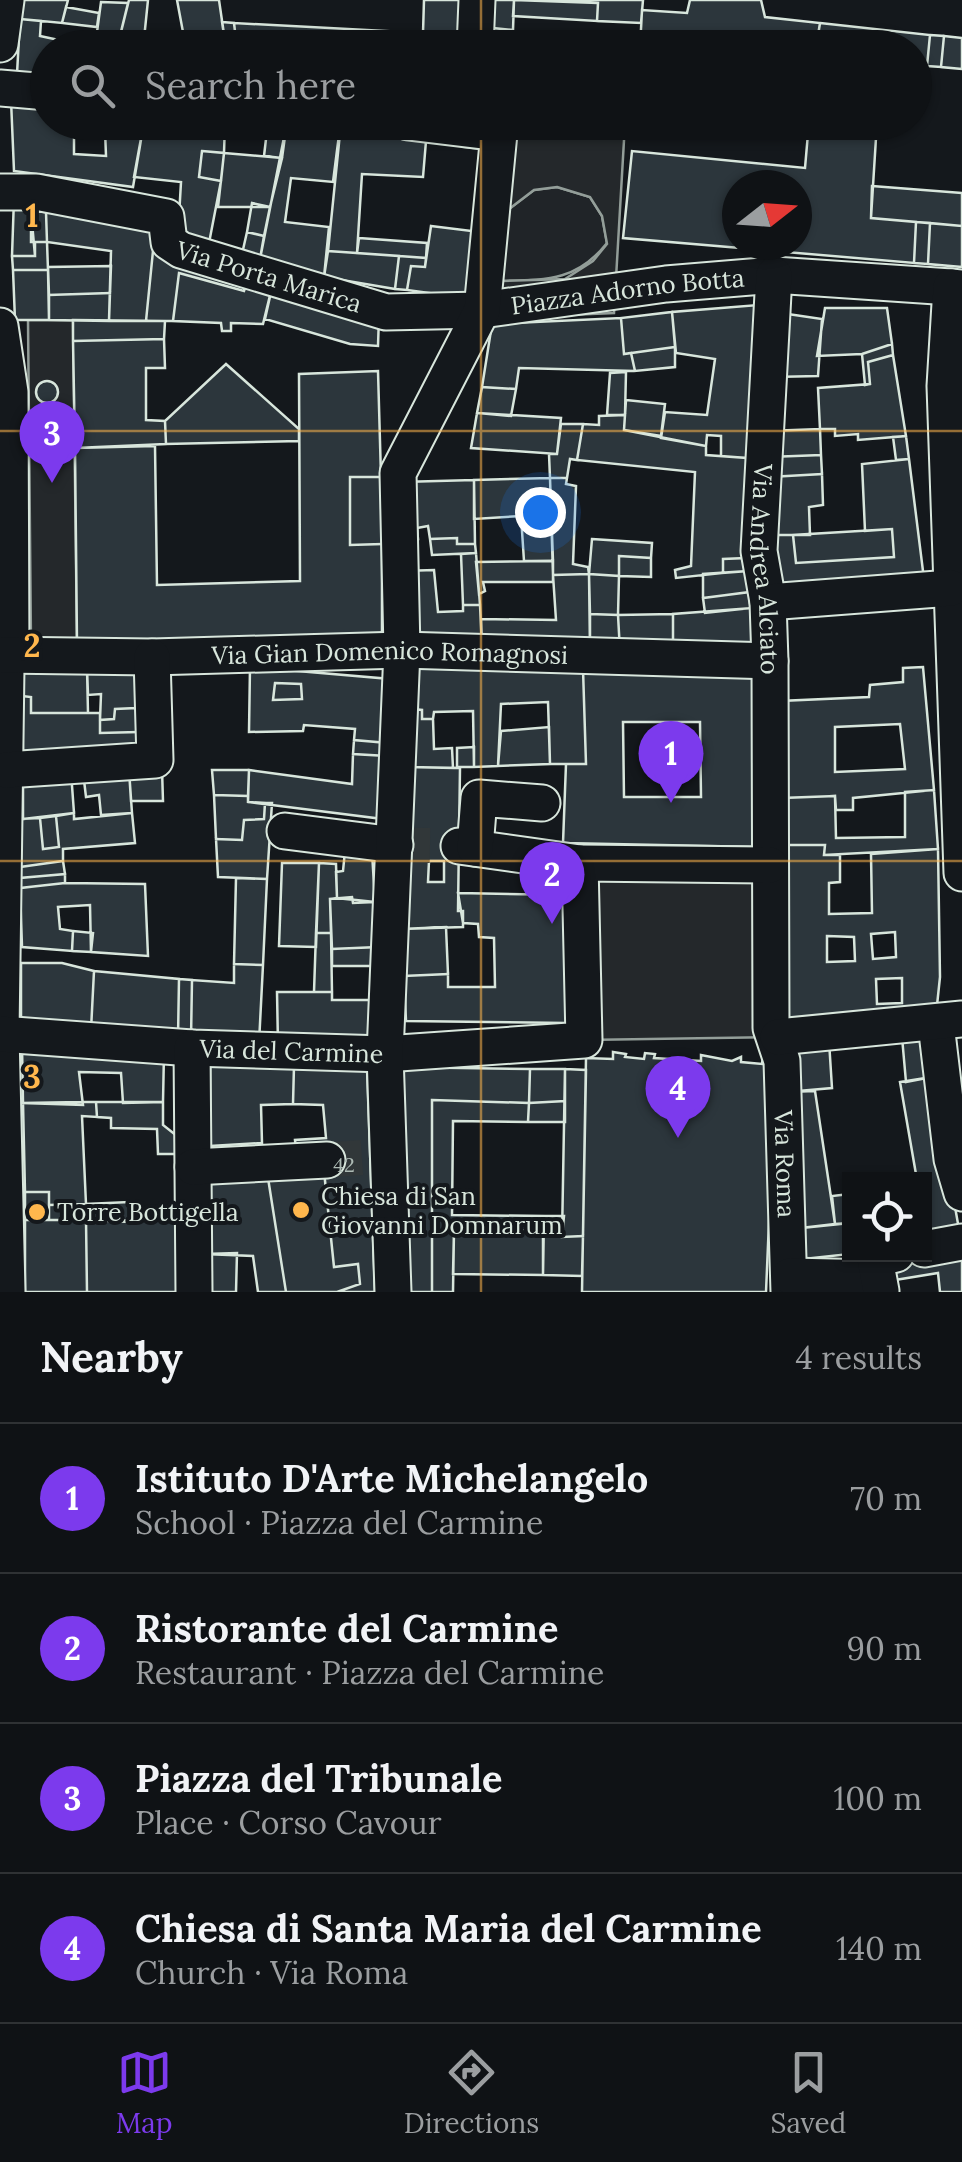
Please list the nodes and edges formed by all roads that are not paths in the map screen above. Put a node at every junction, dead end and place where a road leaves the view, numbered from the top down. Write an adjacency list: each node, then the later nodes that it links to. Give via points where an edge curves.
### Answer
1 (6, 0): 4 (street)
2 (476, 0): 3 (street)
3 (475, 30)
4 (0, 44)
5 (0, 88): 6 (street)
6 (30, 90)
7 (481, 140): 11 (street)
8 (0, 192): 12 (street, Via Porta Marica, via 36,192 166,217 169,242 181,250)
9 (774, 275): 10 (street, Piazza Adorno Botta); 11 (street, Piazza Adorno Botta); 16 (street, Via Andrea Alciato, via 759,551)
10 (956, 287): 14 (street)
11 (482, 310): 12 (street, Piazza Adorno Botta); 17 (street, via 398,473)
12 (386, 312)
13 (0, 326): 18 (street, via 10,392)
14 (954, 388): 15 (street)
15 (951, 588): 16 (street); 28 (street)
16 (768, 602): 20 (street, Via Andrea Alciato)
17 (402, 650): 19 (street, Via Gian Domenico Romagnosi); 20 (street, Via Gian Domenico Romagnosi); 25 (street)
18 (5, 655): 19 (street, Via Gian Domenico Romagnosi); 21 (street)
19 (152, 657): 21 (street, via 155,760)
20 (770, 661): 27 (street, Via Andrea Alciato)
21 (6, 770): 23 (street)
22 (542, 802): 26 (street, via 479,798 467,847)
23 (2, 831): 30 (street)
24 (285, 831): 25 (street)
25 (395, 845): 33 (street)
26 (580, 864): 27 (street); 33 (street, Via del Carmine, via 584,1040)
27 (770, 865): 31 (street, Via Andrea Alciato, via 771,1028)
28 (962, 872)
29 (955, 1019): 31 (street); 36 (street, via 952,1159)
30 (0, 1034): 32 (street, Via del Carmine); 41 (street)
31 (778, 1037): 40 (street, Via Roma)
32 (192, 1048): 33 (street, Via del Carmine); 35 (street)
33 (385, 1054): 43 (street, via 380,1156)
34 (327, 1160): 35 (street)
35 (193, 1167): 42 (street)
36 (962, 1193)
37 (962, 1242): 38 (street)
38 (932, 1248)
39 (885, 1275): 40 (street)
40 (789, 1284)
41 (6, 1292)
42 (194, 1292)
43 (392, 1292)

